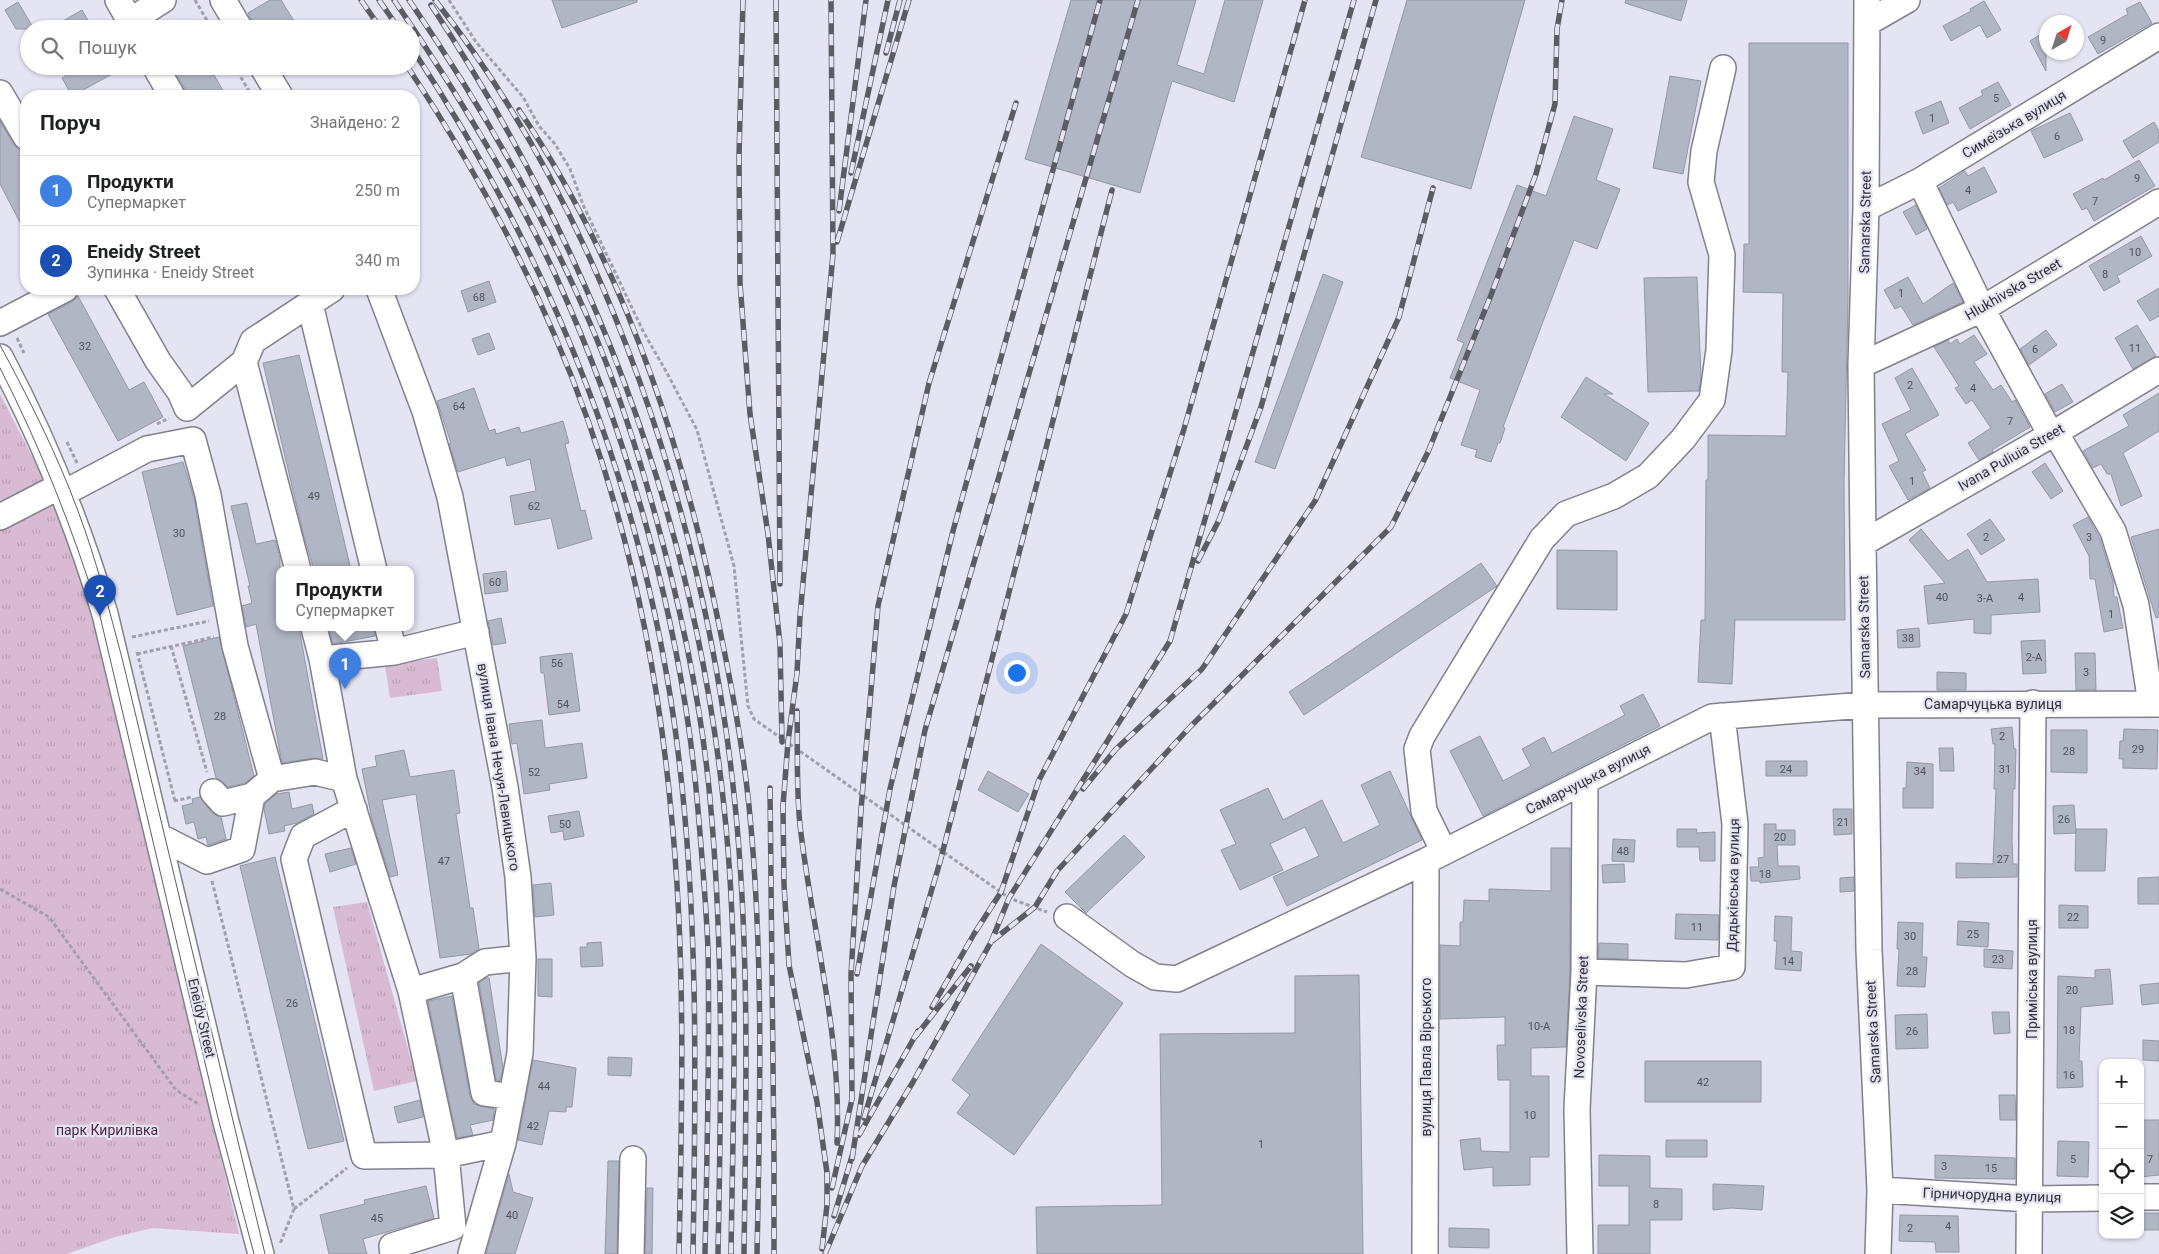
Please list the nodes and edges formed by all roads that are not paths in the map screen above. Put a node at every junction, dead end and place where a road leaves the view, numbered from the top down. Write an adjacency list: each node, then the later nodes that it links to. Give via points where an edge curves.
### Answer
1 (163, 0): 5 (street)
2 (223, 0): 6 (street)
3 (1907, 0): 4 (street)
4 (1867, 11): 17 (street, Samarska Street)
5 (128, 16)
6 (235, 20)
7 (2159, 36): 15 (street, Симеїзька вулиця)
8 (1722, 68): 53 (street, via 1704,151 1701,182 1722,255 1719,350 1712,400 1683,439 1648,476 1614,496 1566,514 1542,539 1422,736 1417,749 1424,811)
9 (160, 75): 11 (street)
10 (267, 75): 12 (street)
11 (169, 90)
12 (276, 90)
13 (0, 93): 14 (street)
14 (20, 127)
15 (1920, 181): 17 (street, Симеїзька вулиця); 23 (street)
16 (2159, 202): 23 (street, Hlukhivska Street)
17 (1866, 208): 27 (street, Samarska Street)
18 (54, 295): 24 (street)
19 (120, 295): 29 (street)
20 (323, 295): 22 (street)
21 (381, 295): 39 (street, вулиця Івана Нечуя-Левицького, via 425,411 447,489)
22 (310, 304): 26 (street, via 253,341); 36 (street)
23 (1982, 309): 27 (street, Hlukhivska Street); 30 (street)
24 (0, 323)
25 (0, 357): 32 (street, Eneidy Street)
26 (244, 362): 29 (street); 35 (street)
27 (1862, 365): 34 (street, Samarska Street)
28 (2159, 370): 30 (street, Ivana Puliuia Street)
29 (187, 408): 31 (street)
30 (2053, 434): 34 (street, Ivana Puliuia Street); 43 (street, via 2113,531 2136,605)
31 (193, 440): 32 (street, via 147,449); 46 (street, via 208,495 231,625)
32 (62, 490): 33 (street); 52 (street, Eneidy Street, via 91,570 114,650)
33 (0, 517)
34 (1863, 543): 44 (street, Samarska Street)
35 (297, 566)
36 (373, 566)
37 (315, 631): 41 (street)
38 (389, 631): 40 (street)
39 (476, 632): 40 (street); 55 (street, вулиця Івана Нечуя-Левицького, via 506,786 518,877)
40 (394, 652): 41 (street)
41 (322, 658): 47 (street)
42 (2033, 703): 43 (street, Самарчуцька вулиця); 44 (street, Самарчуцька вулиця); 67 (street, Приміська вулиця)
43 (2155, 704)
44 (1865, 705): 45 (street, Самарчуцька вулиця); 63 (street, Samarska Street, via 1869,950)
45 (1722, 716): 48 (street, Самарчуцька вулиця, via 1712,717); 56 (street, Дядьківська вулиця, via 1736,824 1732,967 1686,975)
46 (272, 779): 47 (street, via 315,772); 50 (street)
47 (344, 779): 51 (street)
48 (1586, 781): 53 (street, Самарчуцька вулиця); 56 (street, Novoselivska Street)
49 (213, 792): 50 (street, via 223,803)
50 (252, 796): 52 (street, via 242,848 207,861 166,840)
51 (354, 809): 58 (street); 61 (street, via 303,836 294,859 364,1156)
52 (160, 841): 68 (street, Eneidy Street, via 226,1122)
53 (1435, 856): 54 (street, Самарчуцька вулиця, via 1177,979 1155,977 1132,964); 72 (street, вулиця Павла Вірського)
54 (1068, 917)
55 (523, 958): 57 (street, via 485,962); 59 (street, вулиця Івана Нечуя-Левицького, via 520,1053)
56 (1584, 972): 73 (street, Novoselivska Street, via 1577,1109)
57 (463, 976): 58 (street); 59 (street, via 484,1093)
58 (411, 991): 61 (street)
59 (512, 1097): 60 (street, вулиця Івана Нечуя-Левицького)
60 (503, 1143): 61 (street); 70 (street, вулиця Івана Нечуя-Левицького)
61 (446, 1155): 69 (street, via 453,1227 392,1246)
62 (633, 1159): 71 (street)
63 (1880, 1190): 67 (street, Гірничорудна вулиця); 74 (street, Samarska Street)
64 (2144, 1197): 65 (street)
65 (2159, 1197)
66 (2099, 1198): 67 (street, Гірничорудна вулиця)
67 (2030, 1199): 75 (street, Приміська вулиця)
68 (270, 1250)
69 (393, 1254)
70 (471, 1254)
71 (630, 1254)
72 (1426, 1254)
73 (1580, 1254)
74 (1878, 1254)
75 (2030, 1254)

